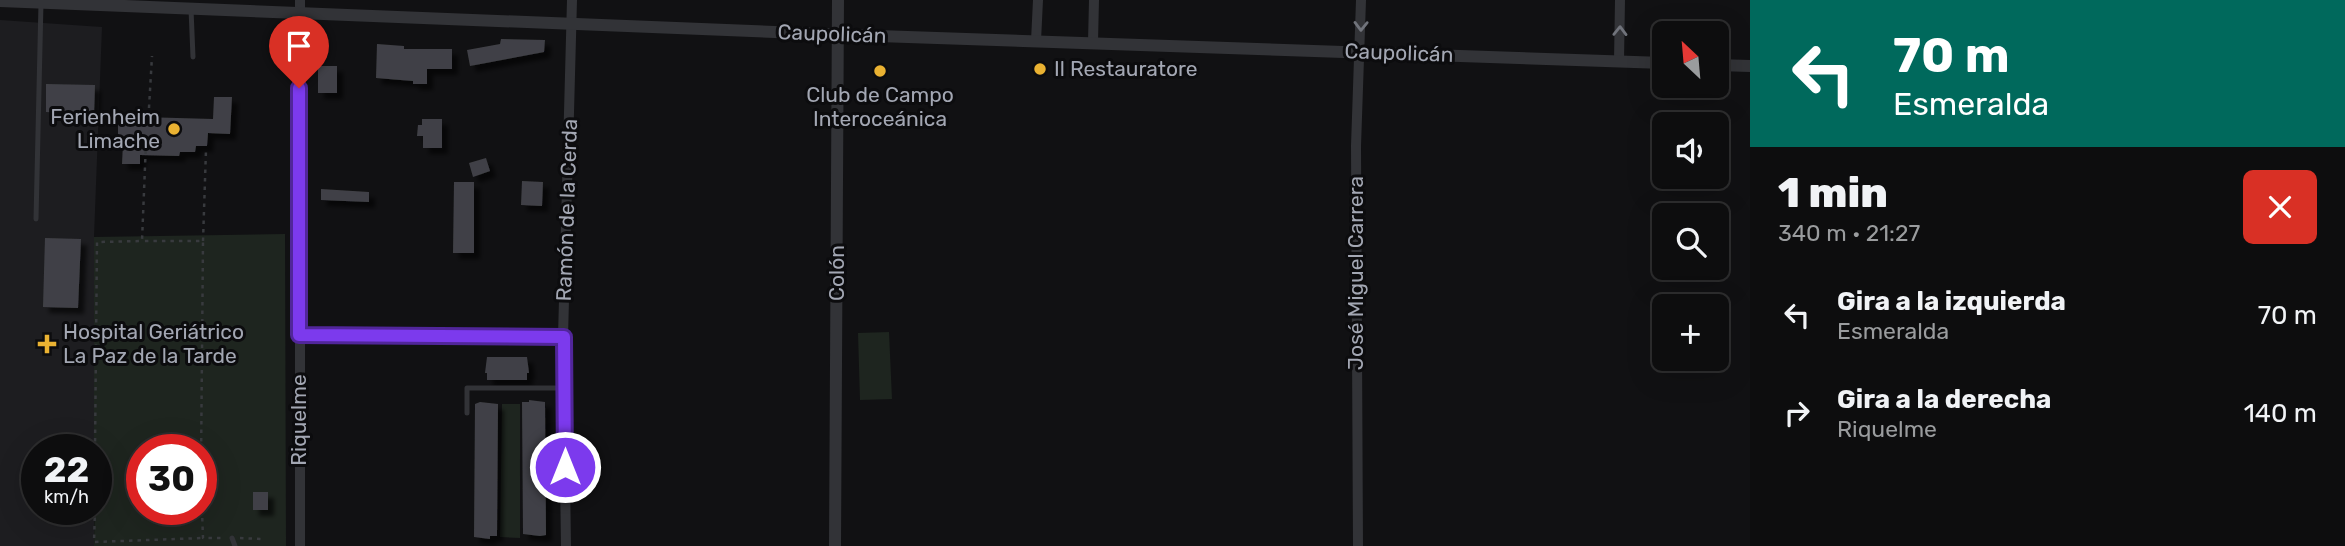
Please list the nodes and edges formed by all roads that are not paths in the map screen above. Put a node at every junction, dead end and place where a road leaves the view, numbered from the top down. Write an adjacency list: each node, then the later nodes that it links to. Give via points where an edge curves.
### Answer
1 (572, 0): 12 (street, Ramón de la Cerda)
2 (838, 0): 13 (street, Colón)
3 (1038, 0): 14 (street)
4 (1094, 0): 15 (street)
5 (1361, 0): 16 (street, José Miguel Carrera, one-way to 16)
6 (1620, 0): 18 (street, one-way to 6)
7 (0, 1): 8 (street, Caupolicán)
8 (41, 1): 9 (street, Caupolicán); 22 (lane)
9 (156, 4): 11 (street, Caupolicán)
10 (299, 7): 11 (street, Caupolicán); 12 (street, Caupolicán); 23 (street, Riquelme)
11 (191, 9): 17 (lane)
12 (572, 24): 13 (street, Caupolicán); 24 (street, Ramón de la Cerda)
13 (838, 34): 14 (street, Caupolicán); 31 (street, Colón)
14 (1036, 41): 15 (street, Caupolicán)
15 (1093, 42): 16 (street, Caupolicán)
16 (1360, 52): 18 (street, Caupolicán); 32 (street, José Miguel Carrera, via 1356,146)
17 (193, 57)
18 (1619, 61): 19 (street, Caupolicán)
19 (1652, 62)
20 (1729, 65): 21 (street)
21 (1750, 66)
22 (36, 219)
23 (299, 335): 24 (street); 29 (street, Riquelme)
24 (564, 337): 25 (street, Ramón de la Cerda)
25 (565, 388): 26 (lane, via 467,388); 30 (street, Ramón de la Cerda)
26 (467, 413)
27 (232, 538): 28 (lane)
28 (235, 546)
29 (300, 546)
30 (566, 546)
31 (835, 546)
32 (1358, 546)

